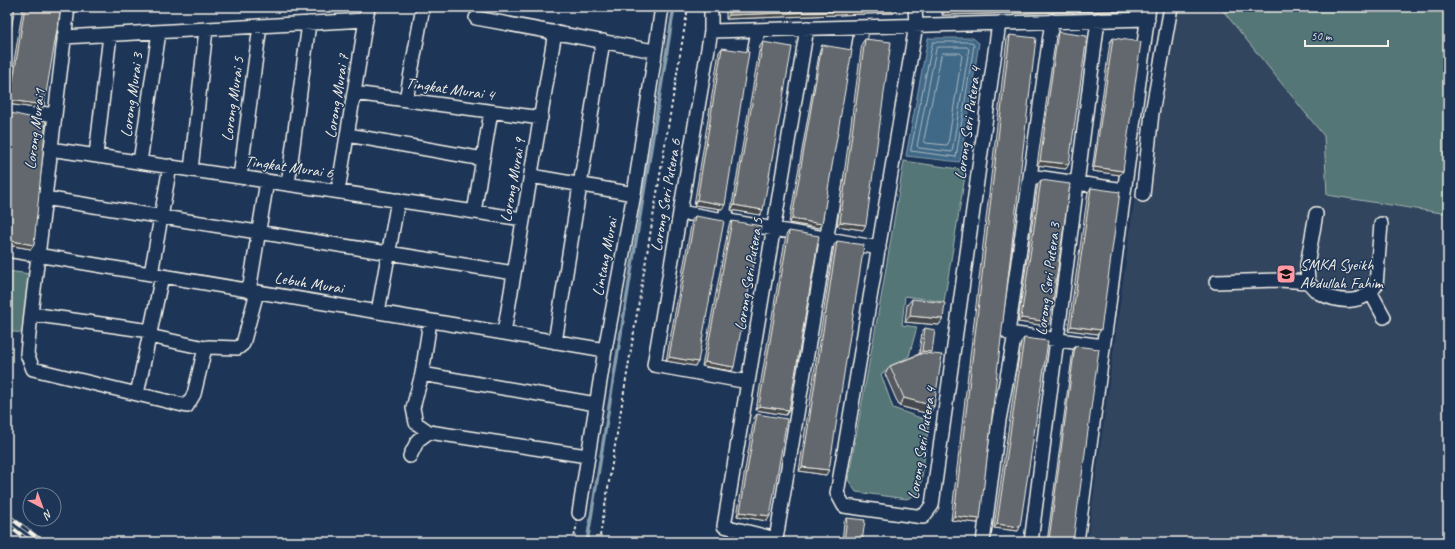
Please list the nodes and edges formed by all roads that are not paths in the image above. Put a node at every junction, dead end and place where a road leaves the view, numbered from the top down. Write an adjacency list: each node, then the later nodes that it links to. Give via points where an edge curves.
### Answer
1 (68, 7): 25 (street, Lorong Murai1)
2 (368, 7): 10 (street, Lorong Murai 7)
3 (423, 7): 29 (street)
4 (662, 7): 27 (street, Lintang Murai)
5 (711, 7): 21 (street, Lorong Seri Putera 6)
6 (915, 7): 15 (street, Lorong Seri Putera 4)
7 (1171, 7): 51 (street, via 1152,113)
8 (1148, 13): 11 (street); 48 (street)
9 (476, 18): 23 (street)
10 (366, 20): 13 (street); 28 (street, Lorong Murai 7)
11 (1098, 20): 12 (street); 45 (street, Lorong Seri Putera 3)
12 (1052, 21): 14 (street); 42 (street)
13 (309, 23): 16 (street); 46 (street)
14 (999, 23): 15 (street); 64 (street, Lorong Seri Putera 4, via 932,505 923,517 844,506 837,493)
15 (916, 25): 17 (street); 64 (street, Lorong Seri Putera 4)
16 (260, 26): 19 (street); 43 (street, Lorong Murai 5)
17 (862, 27): 18 (street); 63 (street)
18 (807, 28): 20 (street); 61 (street, Lorong Seri Putera 5)
19 (206, 29): 22 (street); 40 (street)
20 (758, 30): 21 (street); 59 (street)
21 (711, 31): 55 (street, Lorong Seri Putera 6)
22 (159, 32): 24 (street); 38 (street, Lorong Murai 3)
23 (555, 32): 26 (street); 33 (street, Lorong Murai 9)
24 (110, 35): 25 (street); 36 (street)
25 (64, 38): 32 (street, Lorong Murai1)
26 (603, 41): 27 (street); 47 (street)
27 (654, 51): 50 (street, Lintang Murai)
28 (354, 93): 29 (street, Tingkat Murai 4); 34 (street, Lorong Murai 7)
29 (406, 100): 31 (street, Tingkat Murai 4)
30 (7, 108): 32 (street)
31 (491, 112): 33 (street, Tingkat Murai 4); 37 (street)
32 (54, 115): 35 (street, Lorong Murai1)
33 (541, 118): 41 (street, Lorong Murai 9)
34 (348, 135): 37 (street); 49 (street, Lorong Murai 7)
35 (50, 149): 36 (street, Tingkat Murai 6); 52 (street, Lorong Murai1)
36 (96, 155): 38 (street, Tingkat Murai 6)
37 (483, 159): 54 (street)
38 (140, 162): 39 (street, Tingkat Murai 6)
39 (170, 166): 40 (street, Tingkat Murai 6); 57 (street)
40 (191, 170): 43 (street, Tingkat Murai 6)
41 (531, 176): 47 (street); 58 (street, Lorong Murai 9)
42 (1030, 176): 45 (street); 80 (street, via 1008,333)
43 (240, 177): 44 (street, Tingkat Murai 6)
44 (267, 181): 46 (street, Tingkat Murai 6); 62 (street)
45 (1077, 183): 48 (street); 81 (street, Lorong Seri Putera 3)
46 (288, 184): 49 (street, Tingkat Murai 6)
47 (581, 184): 50 (street); 82 (street)
48 (1124, 190): 83 (street)
49 (338, 191): 53 (street, Tingkat Murai 6)
50 (634, 194): 85 (street, Lintang Murai)
51 (1143, 195)
52 (44, 198): 57 (street); 67 (street, Lorong Murai1)
53 (398, 200): 54 (street, Tingkat Murai 6); 66 (street)
54 (474, 212): 58 (street, Tingkat Murai 6)
55 (680, 212): 59 (street); 86 (street, Lorong Seri Putera 6, via 654,365)
56 (1316, 214): 71 (street, via 1306,265)
57 (161, 217): 62 (street); 69 (street)
58 (523, 219): 68 (street, Lorong Murai 9)
59 (725, 220): 61 (street); 86 (street)
60 (1381, 224): 73 (street, via 1376,285)
61 (774, 229): 63 (street); 88 (street, Lorong Seri Putera 5)
62 (259, 233): 66 (street); 72 (street)
63 (828, 238): 64 (street); 88 (street, Lorong Seri Putera 5, via 776,539 724,526)
64 (879, 248)
65 (7, 250): 67 (street, Lebuh Murai)
66 (388, 254): 68 (street); 74 (street)
67 (37, 255): 69 (street, Lebuh Murai); 75 (street, Lorong Murai1)
68 (514, 273): 79 (street, Lorong Murai 9)
69 (156, 275): 72 (street, Lebuh Murai); 78 (street)
70 (1216, 282): 71 (street)
71 (1308, 282): 73 (street, via 1318,293 1345,302 1364,298)
72 (253, 291): 74 (street, Lebuh Murai); 84 (street, via 243,344 238,348)
73 (1371, 293): 76 (street)
74 (378, 312): 77 (street, Lebuh Murai)
75 (30, 314): 78 (street); 89 (street, Lorong Murai1, via 27,354 33,369)
76 (1384, 317)
77 (430, 321): 79 (street, Lebuh Murai); 87 (street)
78 (149, 334): 84 (street); 89 (street)
79 (504, 334): 82 (street, Lebuh Murai)
80 (1015, 334): 81 (street); 95 (street, via 999,420)
81 (1057, 339): 83 (street); 96 (street, Lorong Seri Putera 3)
82 (555, 342): 85 (street, Lebuh Murai)
83 (1103, 346): 97 (street)
84 (205, 348): 89 (street, via 194,394 187,406)
85 (605, 350): 90 (street, Lintang Murai)
86 (698, 373): 88 (street)
87 (422, 374): 90 (street); 91 (street, via 413,408 414,418 416,423)
88 (748, 382)
89 (137, 394)
90 (596, 404): 93 (street, Lintang Murai)
91 (429, 432): 92 (street, via 418,440); 93 (street)
92 (410, 456)
93 (587, 456): 94 (street, Lintang Murai)
94 (579, 513)
95 (983, 542)
96 (1031, 542)
97 (1077, 542)

